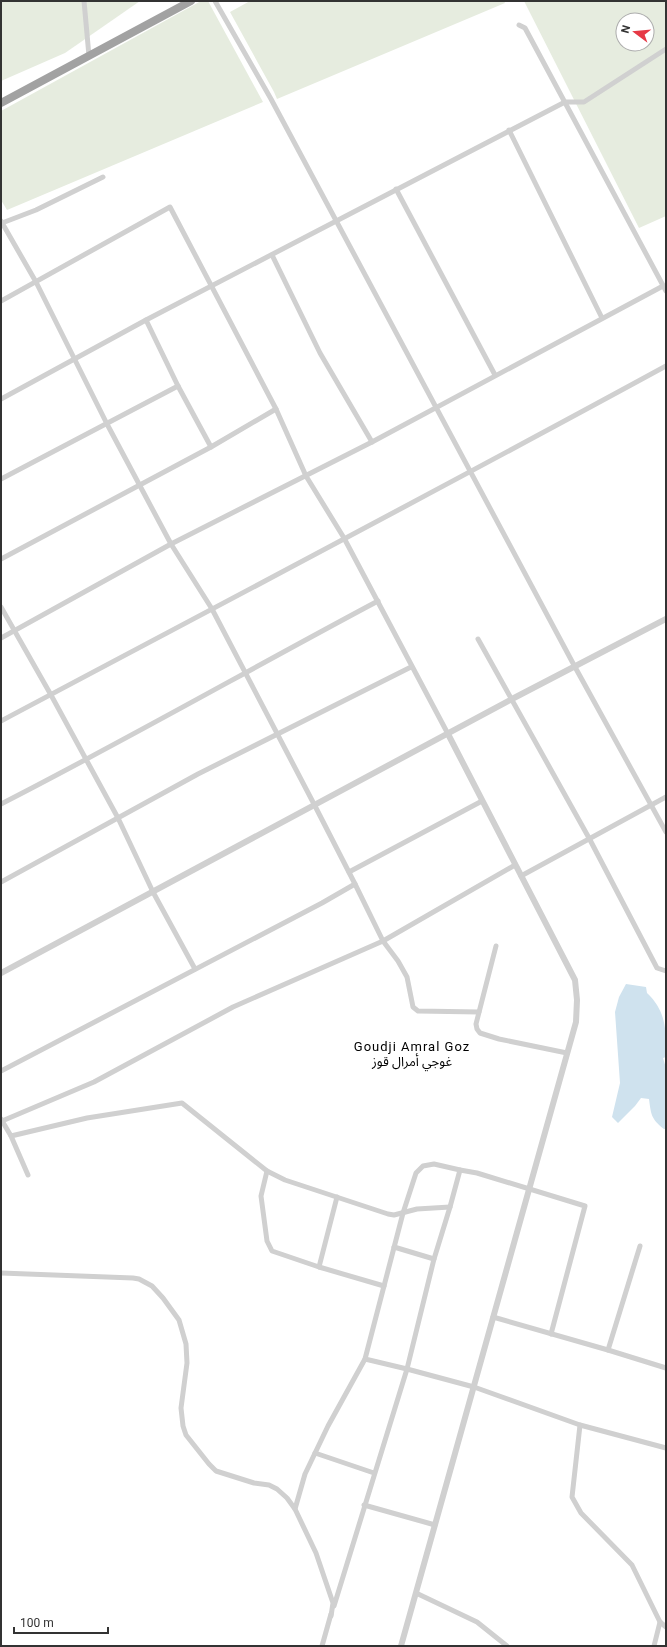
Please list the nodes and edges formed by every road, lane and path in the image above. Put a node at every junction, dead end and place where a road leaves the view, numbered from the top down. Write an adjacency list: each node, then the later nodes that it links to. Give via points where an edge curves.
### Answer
1 (84, 1): 6 (street)
2 (191, 1): 6 (highway)
3 (215, 1): 12 (street)
4 (519, 25): 7 (street, via 525,28)
5 (666, 49): 7 (street, via 584,102)
6 (89, 56): 8 (highway)
7 (564, 102): 9 (street); 17 (street)
8 (1, 103)
9 (509, 130): 11 (street); 19 (street)
10 (104, 177): 13 (street, via 36,210)
11 (396, 189): 12 (street); 23 (street)
12 (336, 221): 14 (street); 26 (street)
13 (2, 222): 15 (street)
14 (272, 255): 16 (street); 29 (street, via 320,353)
15 (36, 282): 16 (street, via 170,207); 18 (street); 21 (street)
16 (211, 286): 20 (street); 27 (street)
17 (665, 289): 19 (street)
18 (1, 301)
19 (602, 318): 23 (street)
20 (146, 320): 21 (street); 24 (street)
21 (76, 359): 25 (street); 28 (street)
22 (666, 366): 31 (street)
23 (495, 375): 26 (street)
24 (178, 386): 28 (street); 30 (street)
25 (1, 398)
26 (436, 407): 29 (street); 31 (street)
27 (276, 409): 30 (street); 32 (street)
28 (107, 424): 33 (street); 34 (street)
29 (372, 442): 32 (street)
30 (211, 447): 34 (street)
31 (471, 472): 35 (street); 46 (street)
32 (306, 476): 35 (street); 36 (street)
33 (1, 479)
34 (139, 485): 36 (street); 37 (street)
35 (344, 538): 38 (street); 40 (street)
36 (171, 544): 40 (street); 42 (street)
37 (1, 559)
38 (378, 601): 45 (street); 47 (street)
39 (1, 607): 42 (street)
40 (212, 609): 47 (street); 48 (street)
41 (666, 619): 46 (street)
42 (14, 631): 43 (street); 48 (street)
43 (1, 638)
44 (478, 639): 49 (street)
45 (411, 667): 51 (street); 52 (street)
46 (575, 667): 49 (street); 57 (street)
47 (244, 672): 51 (street); 53 (street)
48 (51, 695): 50 (street); 53 (street)
49 (512, 699): 52 (street); 61 (street)
50 (1, 721)
51 (277, 734): 58 (street); 59 (street)
52 (448, 734): 55 (street); 58 (street)
53 (87, 760): 56 (street); 59 (street)
54 (666, 797): 57 (street)
55 (482, 801): 62 (street); 63 (street)
56 (1, 804)
57 (651, 804): 60 (street); 61 (street)
58 (315, 806): 63 (street); 67 (street)
59 (118, 818): 65 (street); 67 (street)
60 (666, 832)
61 (589, 838): 64 (street); 71 (street, via 657,968)
62 (515, 865): 64 (street); 68 (street)
63 (349, 872): 66 (street)
64 (521, 876): 74 (street, via 574,980 577,1000 576,1022)
65 (1, 882)
66 (356, 884): 68 (street); 70 (street)
67 (153, 892): 70 (street); 72 (street)
68 (383, 941): 73 (street, via 407,977 414,1007 418,1010); 76 (street, via 233,1007 94,1082)
69 (496, 946): 73 (street)
70 (195, 969): 75 (street)
71 (666, 971)
72 (1, 973)
73 (479, 1012): 74 (street, via 476,1024 480,1033)
74 (567, 1054): 81 (street)
75 (1, 1071)
76 (1, 1120): 77 (street)
77 (11, 1136): 79 (street, via 87,1118 182,1103); 80 (street)
78 (460, 1170): 81 (street); 83 (street); 84 (street, via 434,1164 423,1166 416,1173)
79 (267, 1171): 82 (street, via 284,1180); 88 (street, via 261,1196 269,1247 272,1251)
80 (28, 1175)
81 (529, 1189): 91 (street); 92 (street, via 585,1206)
82 (337, 1197): 84 (street, via 388,1214); 88 (street)
83 (450, 1207): 84 (street, via 417,1209); 87 (street)
84 (402, 1213): 86 (street)
85 (640, 1246): 93 (street)
86 (394, 1247): 87 (street); 90 (street)
87 (434, 1259): 96 (street)
88 (319, 1267): 90 (street)
89 (1, 1273): 103 (street, via 119,1276 139,1279 152,1286 179,1320 186,1344 187,1363 181,1408 186,1436 216,1471 273,1487 287,1498)
90 (384, 1286): 94 (street)
91 (493, 1317): 92 (street); 97 (street)
92 (551, 1334): 93 (street)
93 (608, 1350): 95 (street)
94 (366, 1359): 96 (street); 100 (street)
95 (666, 1368)
96 (407, 1369): 97 (street); 101 (street)
97 (474, 1387): 98 (street); 104 (street)
98 (580, 1425): 99 (street); 107 (street, via 572,1497 581,1513 632,1565)
99 (666, 1448)
100 (315, 1453): 101 (street); 103 (street, via 305,1474)
101 (374, 1473): 102 (street)
102 (364, 1505): 104 (street); 106 (street)
103 (295, 1509): 106 (street, via 316,1553 333,1603)
104 (435, 1526): 105 (street)
105 (416, 1593): 110 (street); 111 (street, via 477,1622)
106 (331, 1616): 109 (street)
107 (660, 1622): 108 (street); 112 (street)
108 (666, 1627)
109 (322, 1646)
110 (401, 1646)
111 (507, 1646)
112 (654, 1646)

